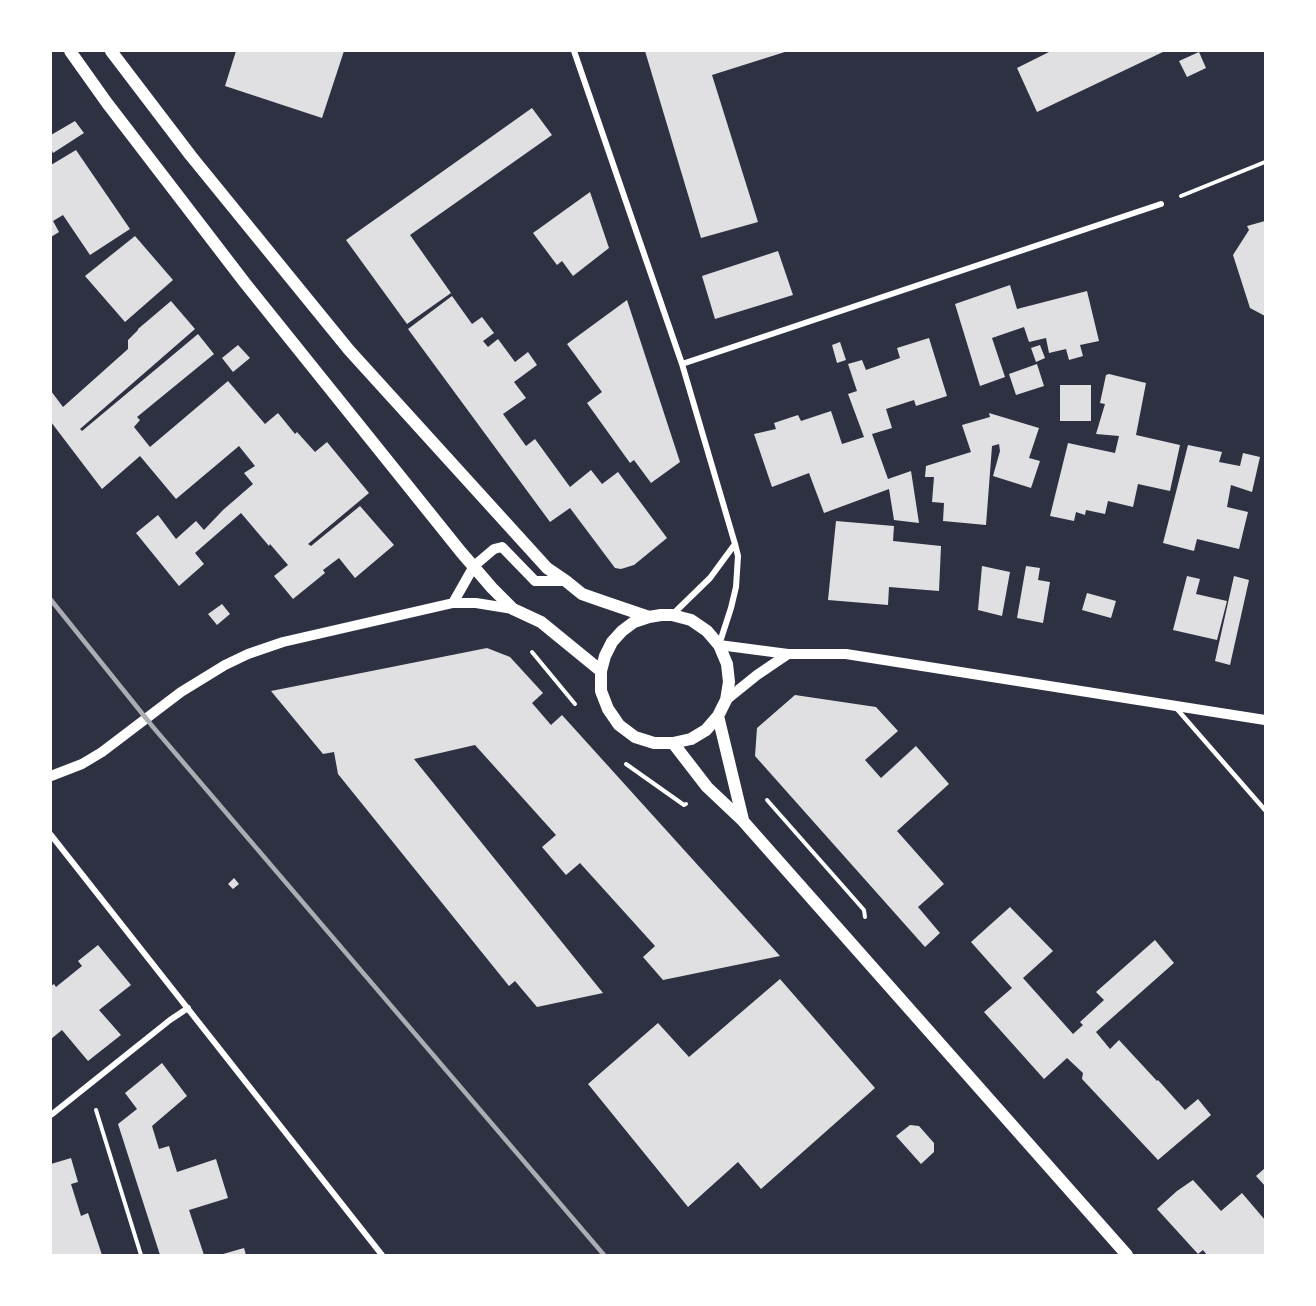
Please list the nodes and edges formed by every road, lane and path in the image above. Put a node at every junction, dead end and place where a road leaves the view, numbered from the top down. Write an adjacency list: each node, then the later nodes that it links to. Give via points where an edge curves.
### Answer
1 (70, 51): 8 (main road, via 245,283)
2 (111, 51): 9 (main road, via 349,350 547,568)
3 (574, 51): 6 (street)
4 (1265, 162): 5 (path)
5 (1161, 204): 6 (street)
6 (682, 364): 7 (street)
7 (735, 544): 12 (street, via 710,578); 14 (street, via 736,587)
8 (474, 566): 9 (street, via 502,547 535,581); 10 (street); 11 (main road)
9 (566, 581): 13 (main road, via 582,594)
10 (453, 603): 11 (street); 22 (street, via 283,642 248,654 182,692 82,765)
11 (513, 609): 16 (main road, via 541,622)
12 (672, 615): 13 (main road); 14 (main road, via 691,620)
13 (649, 617): 16 (main road, via 634,622 612,642)
14 (719, 645): 15 (street); 17 (main road, via 727,664)
15 (788, 654): 17 (street); 18 (street, via 846,654)
16 (601, 671): 21 (main road, via 601,691 619,725 635,737 654,743)
17 (726, 700): 19 (main road)
18 (1174, 706): 20 (street); 23 (lane)
19 (718, 716): 21 (main road, via 706,730); 24 (main road)
20 (1265, 720)
21 (674, 743): 24 (main road, via 707,788)
22 (51, 776)
23 (1265, 810)
24 (743, 821): 31 (main road)
25 (51, 835): 26 (street)
26 (188, 1008): 27 (street); 30 (street)
27 (88, 1085): 28 (street); 29 (path)
28 (51, 1115)
29 (141, 1255)
30 (382, 1255)
31 (1127, 1255)

